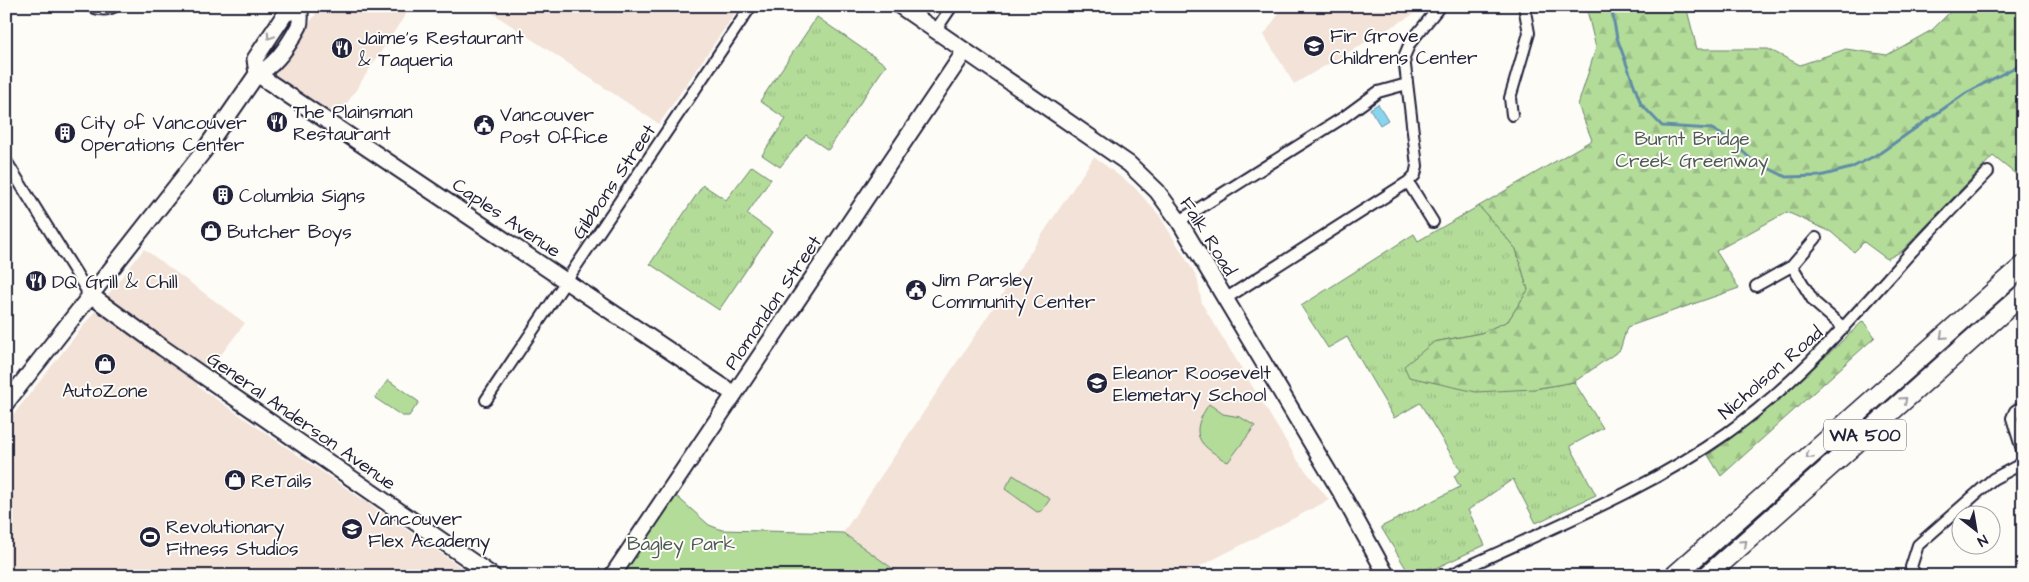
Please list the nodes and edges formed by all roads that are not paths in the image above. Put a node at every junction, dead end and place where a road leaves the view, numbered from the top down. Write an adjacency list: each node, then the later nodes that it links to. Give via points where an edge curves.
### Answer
1 (90, 6): 2 (street, via 96,9)
2 (115, 6)
3 (751, 6): 22 (street, Gibbons Street)
4 (900, 6): 9 (street, Falk Road)
5 (952, 6): 9 (street)
6 (1440, 6): 12 (street, via 1406,50)
7 (1524, 6): 13 (street, via 1529,33 1510,98)
8 (299, 7): 11 (street, via 300,24 270,68)
9 (935, 31): 10 (street, Falk Road)
10 (965, 51): 17 (street, Falk Road, via 1129,164 1157,191); 28 (street, Plomondon Street)
11 (257, 74): 22 (street, Caples Avenue); 24 (street, via 203,152)
12 (1407, 84): 16 (street, via 1417,166 1415,176); 17 (street, via 1378,92)
13 (1512, 114)
14 (6, 161): 24 (street)
15 (1988, 172): 27 (street, Nicholson Road)
16 (1408, 182): 18 (street); 26 (street)
17 (1179, 221): 26 (street, Falk Road)
18 (1433, 222)
19 (1816, 238): 20 (street)
20 (1792, 266): 23 (street); 27 (street, via 1814,302)
21 (2023, 268): 39 (highway, WA 500, one-way to 39)
22 (567, 282): 28 (street, Caples Avenue); 29 (street, Gibbons Street)
23 (1756, 286)
24 (89, 294): 30 (street); 35 (street, General Anderson Avenue, via 176,358)
25 (2023, 294): 40 (highway, WA 500, one-way to 25)
26 (1225, 299): 37 (street, Falk Road, via 1344,496)
27 (1844, 328): 38 (street, Nicholson Road, via 1769,401 1693,456 1638,488)
28 (734, 394): 36 (street, Plomondon Street)
29 (486, 400)
30 (6, 403)
31 (2023, 406): 32 (street, via 2015,411 2012,418)
32 (2023, 454)
33 (2023, 463): 34 (street, via 1993,479 1918,545)
34 (1913, 571)
35 (493, 576)
36 (612, 576)
37 (1387, 576)
38 (1448, 576)
39 (1674, 576)
40 (1707, 576)

